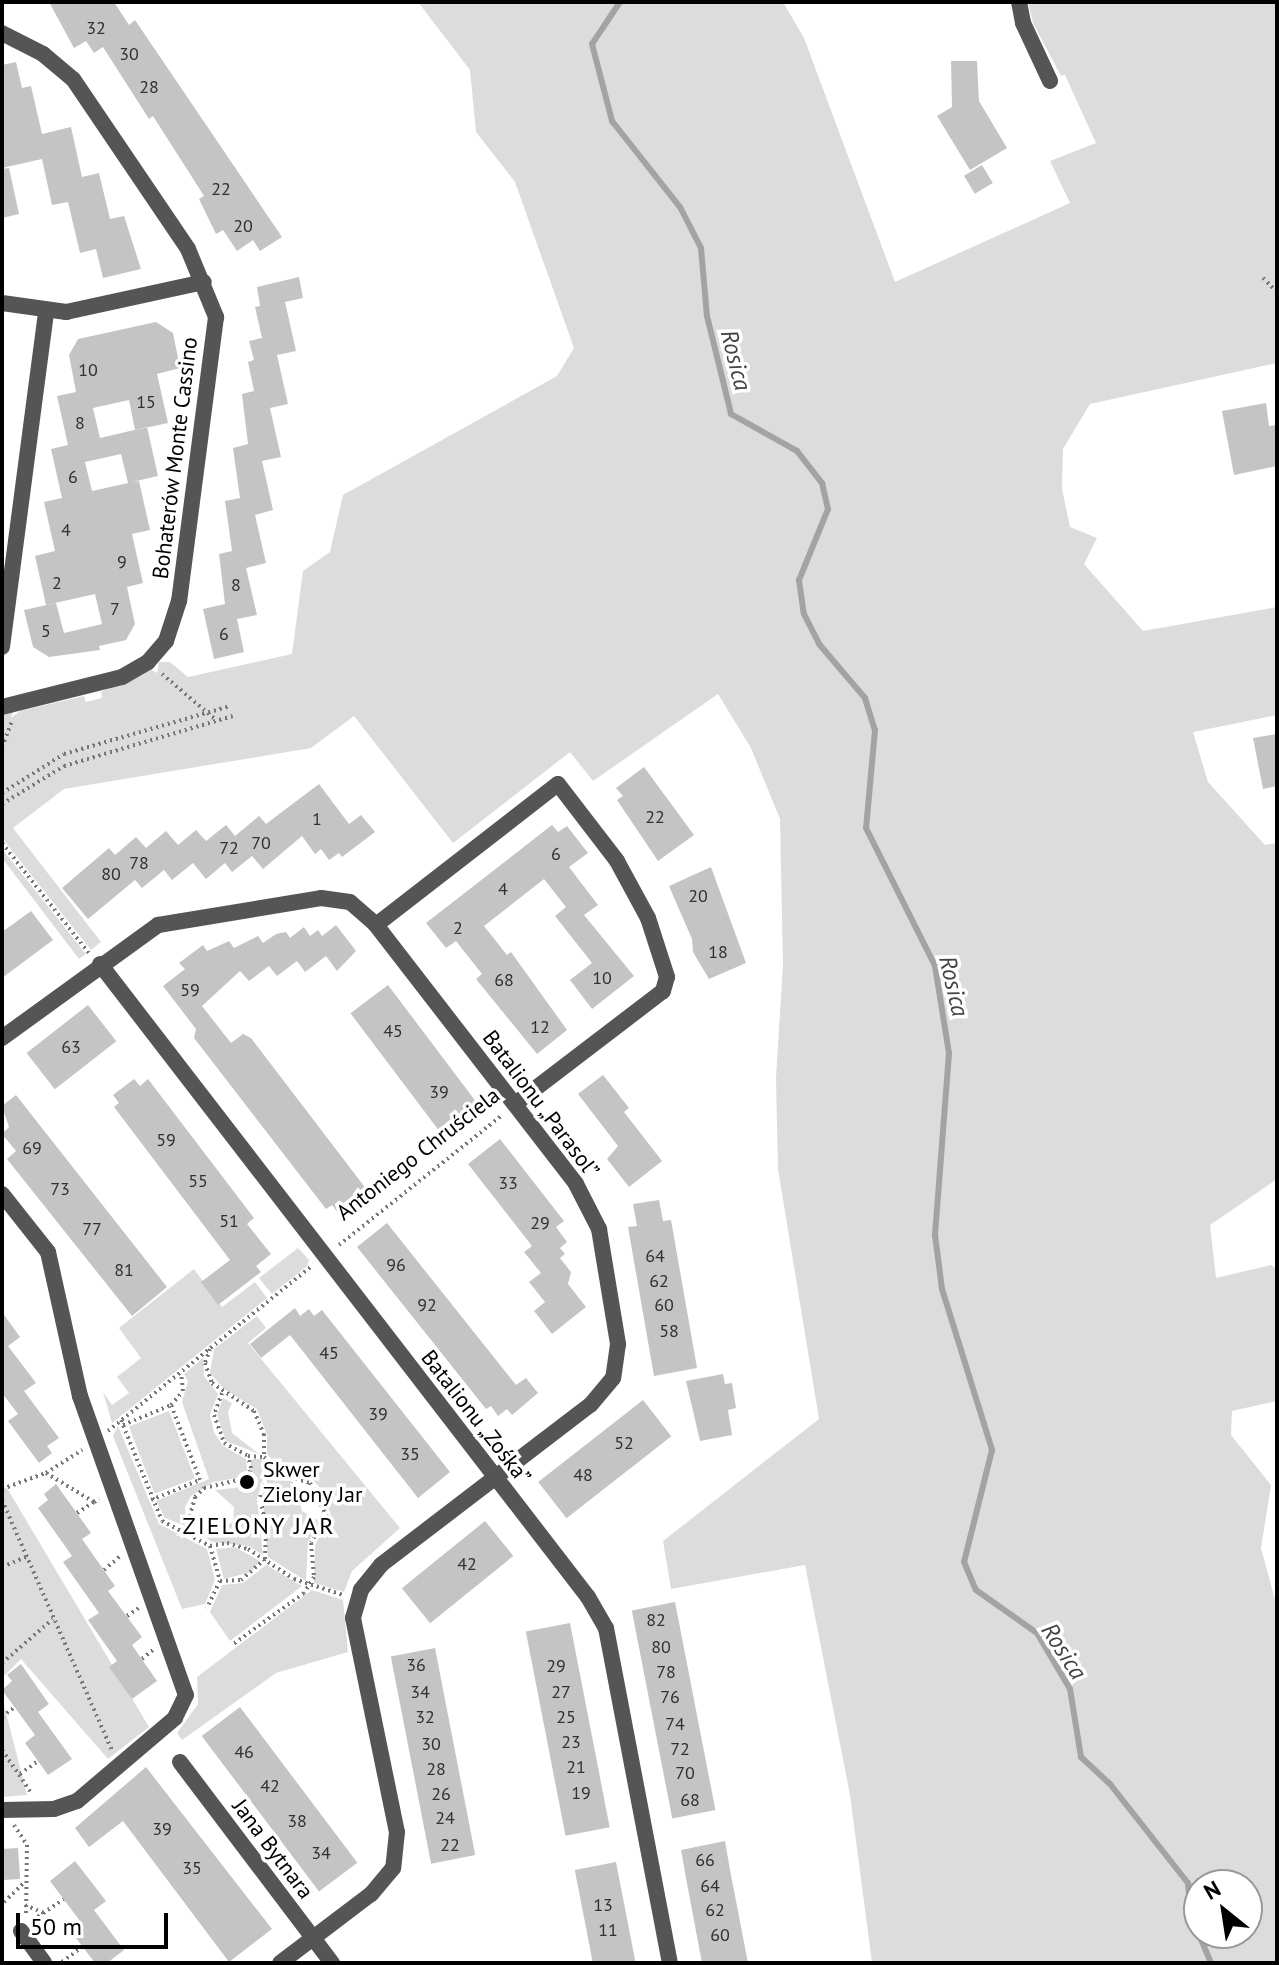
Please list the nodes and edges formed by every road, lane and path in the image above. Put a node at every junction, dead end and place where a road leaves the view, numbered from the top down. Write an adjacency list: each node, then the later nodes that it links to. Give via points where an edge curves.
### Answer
1 (1019, 2): 3 (street)
2 (2, 33): 5 (street, Bohaterów Monte Cassino, via 43,54 73,79 188,249)
3 (1050, 81)
4 (1263, 278): 6 (path)
5 (204, 282): 8 (street); 10 (street, Bohaterów Monte Cassino, via 216,317 179,601 166,641)
6 (1277, 292)
7 (2, 303): 8 (street)
8 (46, 312): 9 (street)
9 (2, 647)
10 (148, 662): 12 (street, Bohaterów Monte Cassino, via 107,683); 13 (path)
11 (230, 706): 13 (path)
12 (2, 707)
13 (208, 712): 15 (path); 16 (path)
14 (233, 716): 15 (path)
15 (218, 721): 17 (path)
16 (108, 742): 17 (path); 18 (path, via 52,759)
17 (117, 750): 19 (path, via 57,768)
18 (2, 793)
19 (2, 804)
20 (2, 843): 22 (path)
21 (376, 925): 22 (street, Batalionu „Parasol”, via 350,902 321,898 158,925); 24 (street, Batalionu „Parasol”); 24 (street, Antoniego Chruściela, via 558,784 617,861 654,933 667,977 663,991)
22 (95, 959): 23 (street, Batalionu „Parasol”); 26 (street, Batalionu „Zośka”)
23 (2, 1038)
24 (515, 1104): 26 (path, Antoniego Chruściela); 37 (street, Batalionu „Parasol”, via 576,1184 599,1229 618,1344 613,1378 590,1405)
25 (2, 1194): 32 (street, via 48,1252 80,1396)
26 (324, 1256): 27 (path, Antoniego Chruściela); 37 (street, Batalionu „Zośka”)
27 (210, 1348): 28 (path, Antoniego Chruściela); 29 (path, via 207,1374)
28 (180, 1372): 30 (path, via 183,1391); 31 (path, Antoniego Chruściela)
29 (222, 1393): 33 (path, via 214,1415 216,1431 224,1443); 34 (path, via 254,1411 264,1434)
30 (171, 1405): 31 (path); 41 (path, via 200,1480)
31 (122, 1422): 32 (path, Antoniego Chruściela); 41 (path)
32 (97, 1440): 36 (path, Antoniego Chruściela); 39 (street)
33 (248, 1456): 34 (path); 44 (path, via 247,1478 204,1488 195,1497 188,1522)
34 (264, 1457): 35 (path)
35 (272, 1466): 47 (path, via 260,1497); 50 (path, via 310,1483 325,1505 323,1527 311,1543)
36 (46, 1473): 38 (path, Antoniego Chruściela); 42 (path)
37 (496, 1479): 51 (street, Batalionu „Parasol”, via 381,1565); 77 (street, Batalionu „Zośka”, via 606,1628)
38 (2, 1489)
39 (115, 1490): 42 (path); 61 (street, via 186,1695 175,1718)
40 (2, 1500): 46 (path)
41 (151, 1500): 44 (path, via 162,1521)
42 (94, 1502): 43 (path)
43 (77, 1513)
44 (194, 1534): 45 (path)
45 (210, 1546): 47 (path, via 236,1545); 49 (path)
46 (26, 1557): 48 (path); 53 (path)
47 (265, 1559): 49 (path, via 241,1580); 50 (path)
48 (2, 1567)
49 (220, 1581): 52 (path)
50 (309, 1585): 51 (path); 54 (path)
51 (358, 1599): 71 (street, via 353,1618 397,1832 393,1868 371,1894)
52 (207, 1608)
53 (53, 1619): 55 (path); 61 (path)
54 (232, 1645)
55 (2, 1663)
56 (15, 1707): 57 (path)
57 (2, 1717)
58 (2, 1750): 62 (path)
59 (38, 1761): 62 (path)
60 (180, 1762): 71 (street, Jana Bytnara)
61 (119, 1766): 64 (street, via 77,1801)
62 (20, 1774): 64 (path)
63 (3, 1810): 64 (street); 65 (path, via 27,1845)
64 (42, 1810)
65 (26, 1881): 67 (path); 68 (path)
66 (64, 1899): 69 (path)
67 (3, 1903)
68 (25, 1905): 69 (path); 69 (path, via 27,1924)
69 (44, 1913)
70 (21, 1931): 73 (street)
71 (312, 1938): 75 (street); 76 (street, Jana Bytnara)
72 (82, 1947): 74 (path)
73 (44, 1963)
74 (60, 1963)
75 (280, 1963)
76 (332, 1963)
77 (670, 1963)

